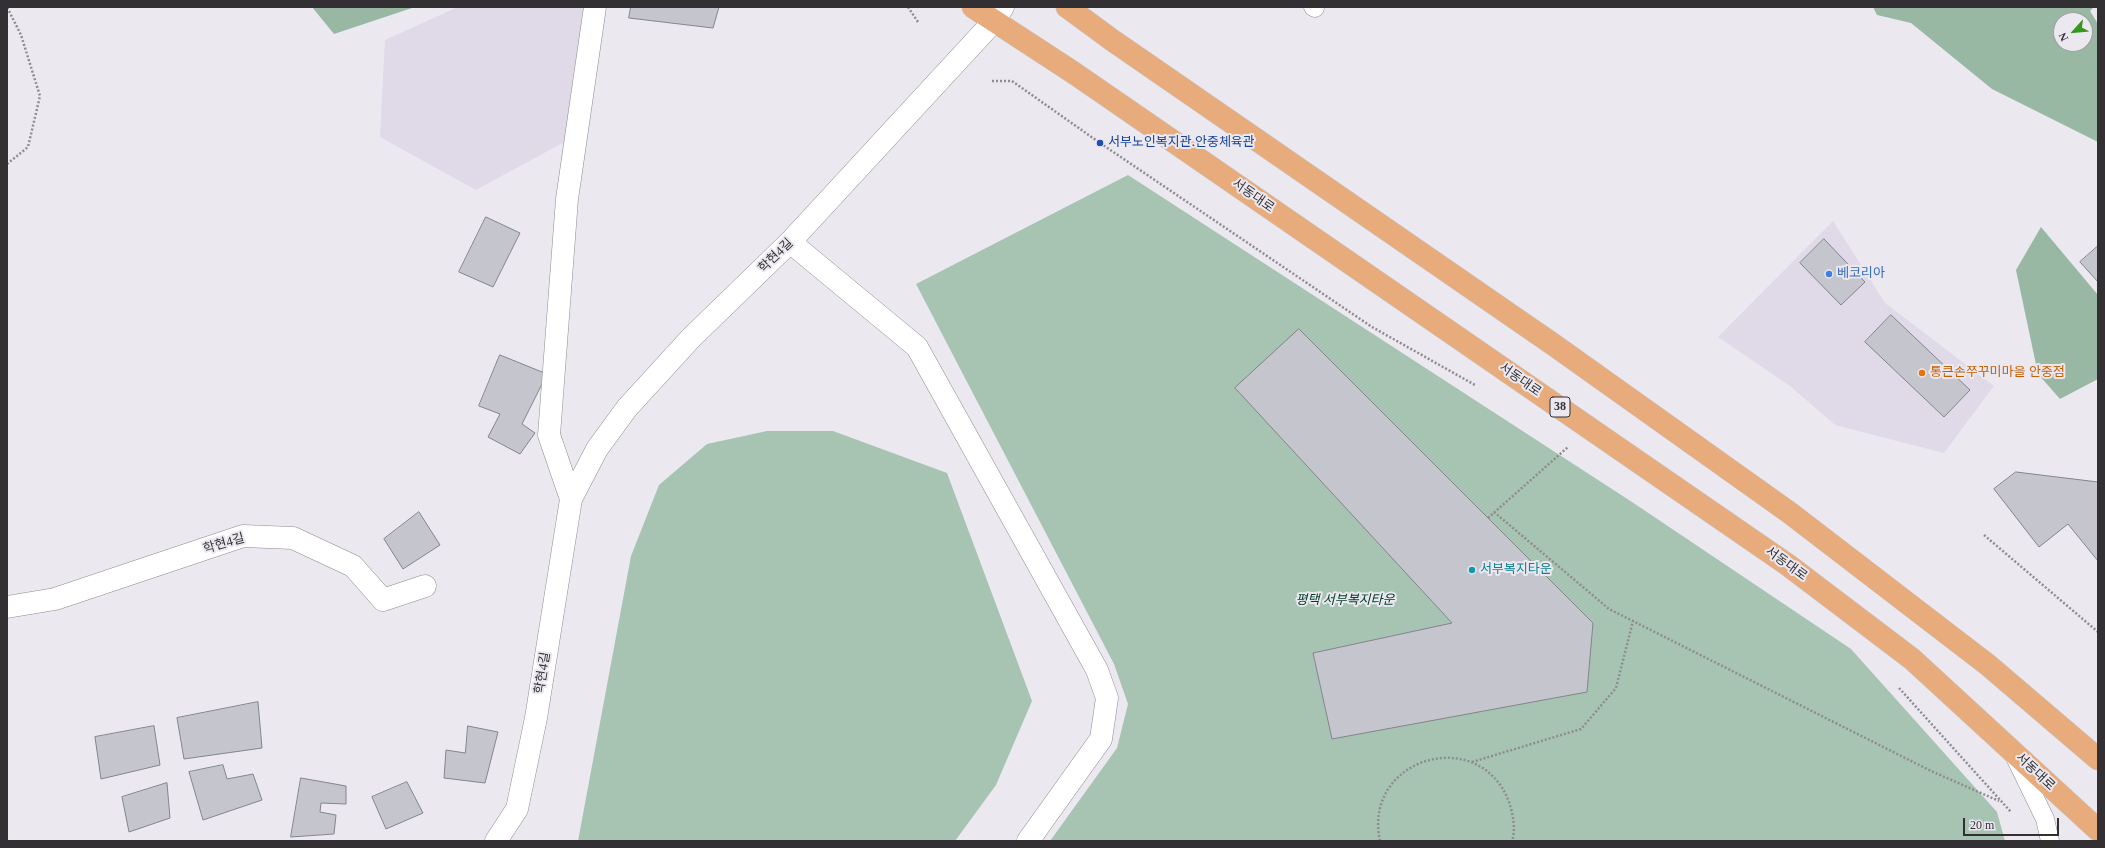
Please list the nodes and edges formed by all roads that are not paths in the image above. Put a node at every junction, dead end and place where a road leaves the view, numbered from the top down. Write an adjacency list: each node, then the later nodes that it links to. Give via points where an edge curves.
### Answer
1 (595, 7): 6 (street, 학현4길, via 567,199 549,435)
2 (973, 7): 4 (main road, 서동대로 / 38)
3 (1067, 7): 10 (main road, via 1554,345 1790,513 1988,665)
4 (999, 14): 5 (street, 학현4길); 9 (main road, 서동대로 / 38, via 1074,73 1788,565 1912,659)
5 (790, 242): 6 (street, 학현4길, via 691,338 627,408 596,450); 13 (street, via 917,347 1097,670 1107,698 1101,739)
6 (571, 499): 12 (street, 학현4길, via 536,718 517,809)
7 (425, 586): 8 (street, 학현4길, via 383,600 353,566 293,538 243,536 55,598)
8 (7, 607)
9 (2012, 751): 11 (main road, 서동대로 / 38); 14 (lane, via 2045,819)
10 (2098, 760)
11 (2098, 830)
12 (496, 841)
13 (1028, 841)
14 (2050, 841)

